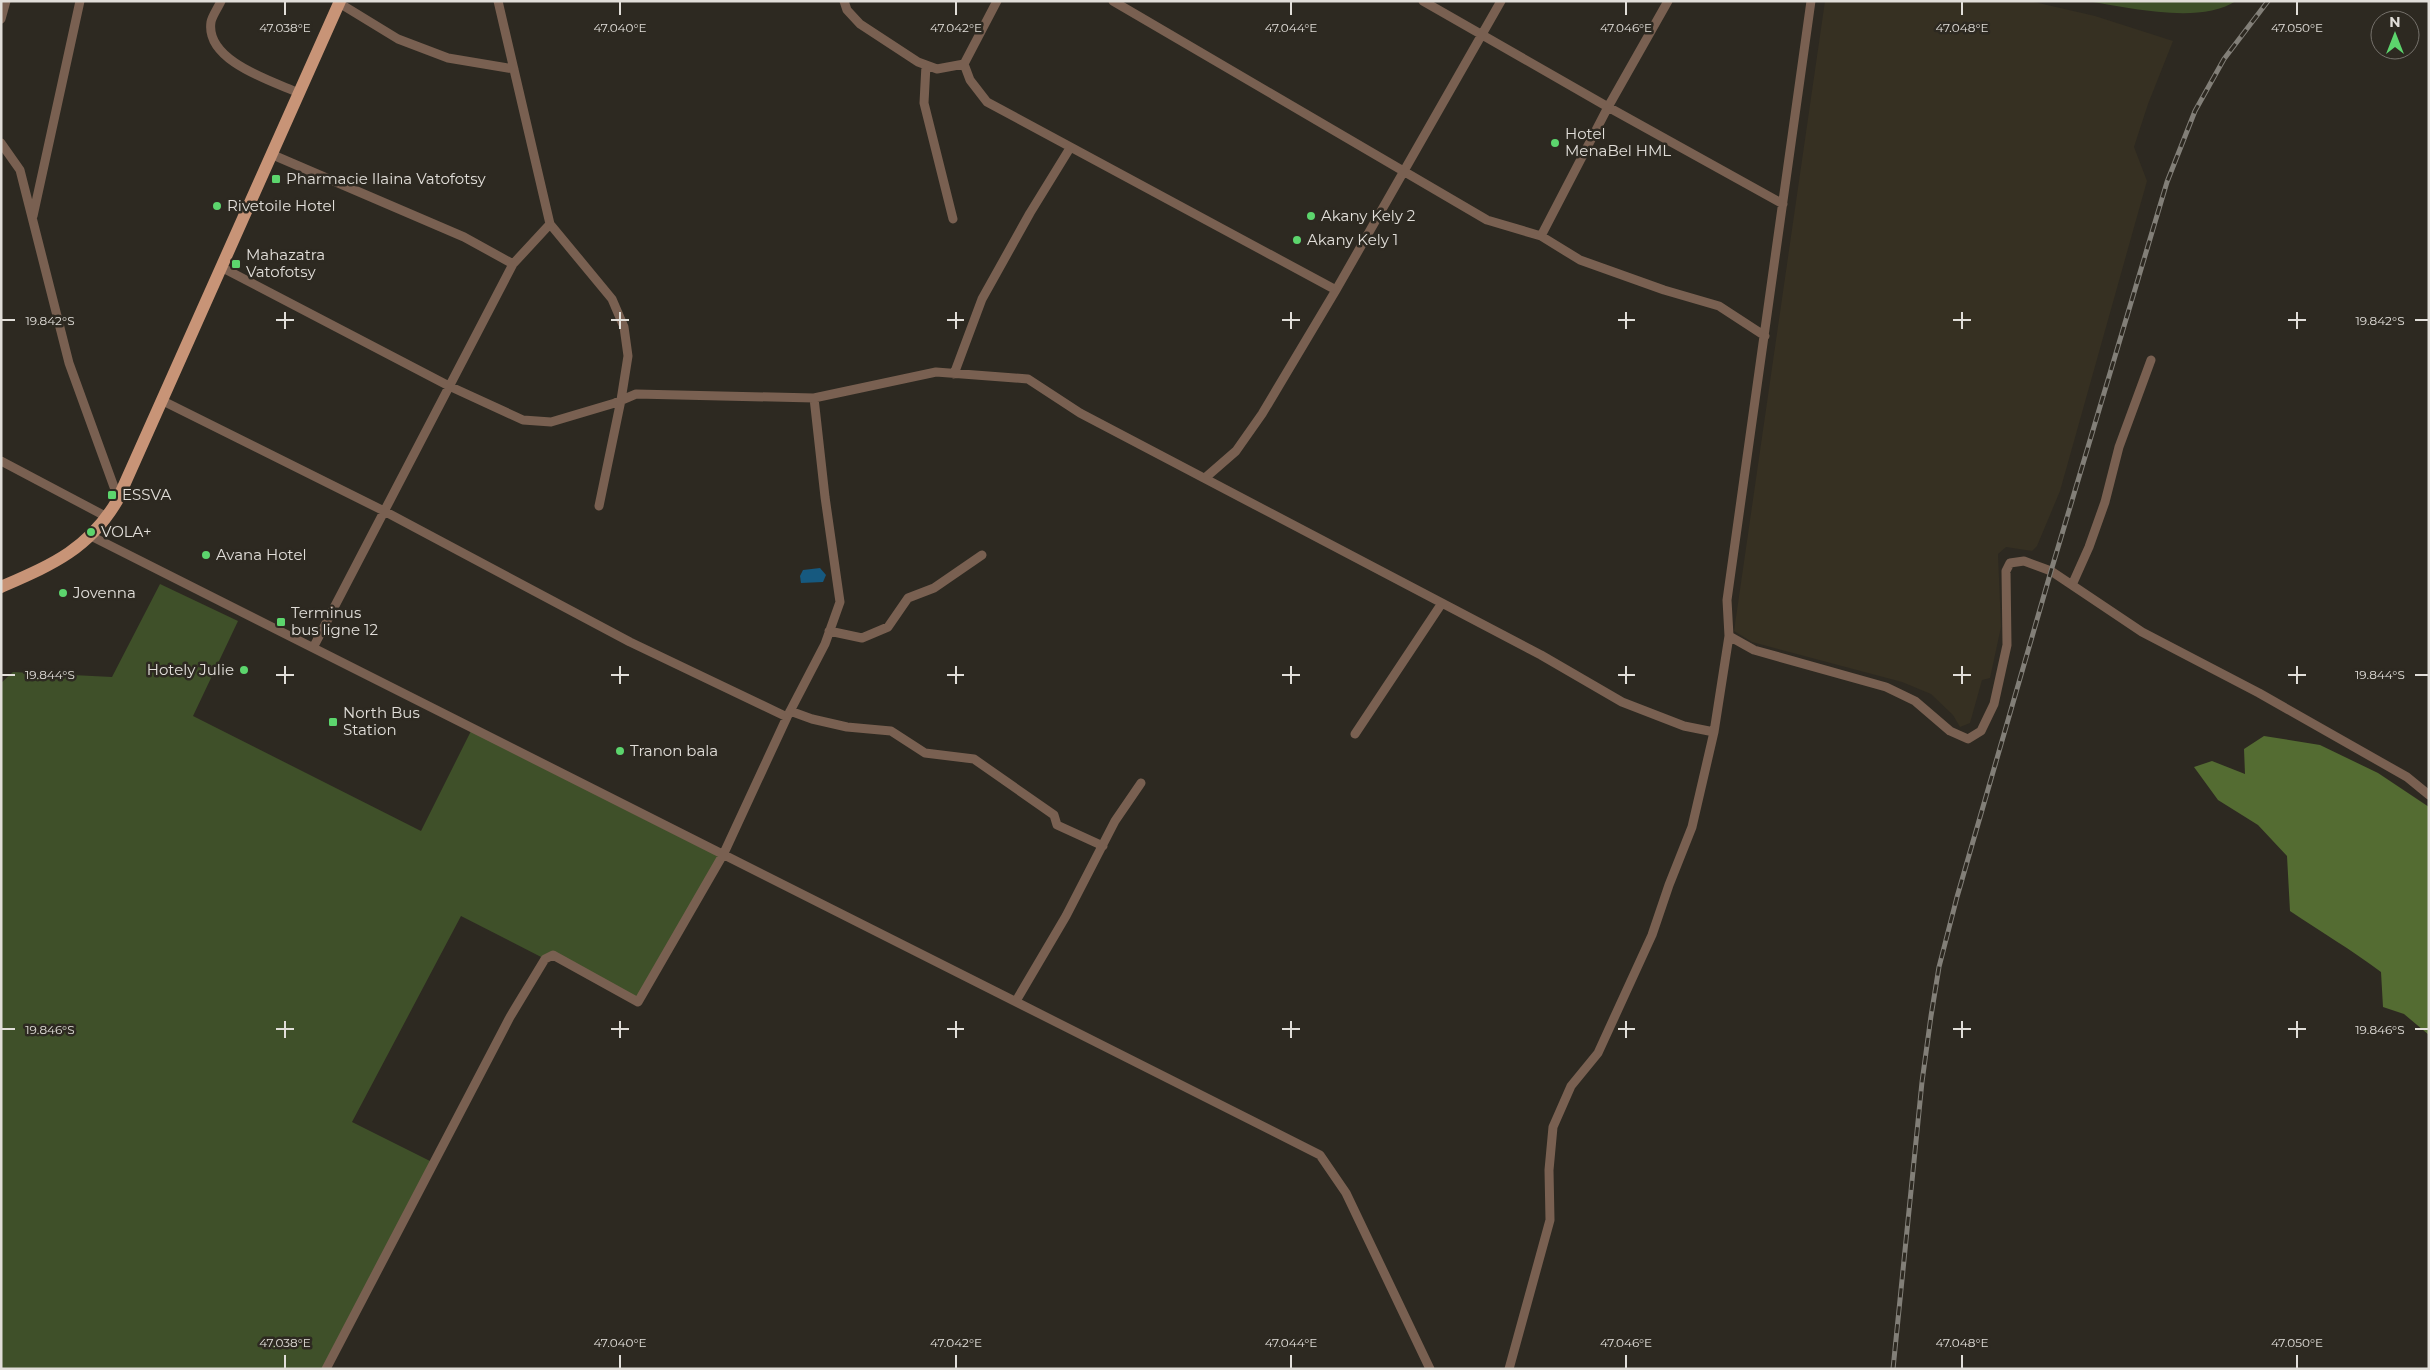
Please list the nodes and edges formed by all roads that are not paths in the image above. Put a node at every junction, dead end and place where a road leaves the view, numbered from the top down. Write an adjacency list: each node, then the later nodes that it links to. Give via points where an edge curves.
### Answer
1 (6, 1): 13 (street)
2 (80, 1): 25 (street)
3 (221, 1): 18 (street, via 211,22 212,38 223,54 240,67)
4 (498, 1): 17 (street)
5 (844, 1): 16 (street, via 847,10 860,24)
6 (997, 1): 15 (street)
7 (1114, 1): 23 (street)
8 (1423, 1): 14 (street)
9 (1501, 1): 14 (street)
10 (1668, 1): 19 (street)
11 (1811, 1): 24 (street)
12 (340, 2): 17 (street, via 398,39 448,58); 18 (main road)
13 (1, 19)
14 (1482, 34): 19 (street); 23 (street)
15 (964, 64): 16 (street, via 938,69); 21 (street, via 970,80 987,102)
16 (926, 65): 26 (street, via 924,103)
17 (514, 69): 27 (street)
18 (299, 93): 22 (main road)
19 (1608, 108): 24 (street); 28 (street)
20 (1, 143): 25 (street, via 20,170)
21 (1070, 148): 31 (street); 34 (street, via 982,299)
22 (272, 155): 29 (street, via 464,236); 30 (main road)
23 (1403, 172): 28 (street, via 1487,220); 31 (street)
24 (1783, 204): 32 (street)
25 (33, 217): 41 (street, via 69,363)
26 (953, 219)
27 (550, 224): 29 (street); 37 (street, via 612,299 624,327 628,356)
28 (1541, 236): 32 (street, via 1580,260 1719,306)
29 (513, 264): 35 (street)
30 (221, 267): 35 (street); 38 (main road)
31 (1336, 290): 40 (street, via 1262,414 1236,451)
32 (1765, 336): 51 (street, via 1727,600)
33 (2151, 360): 47 (street, via 2119,447 2105,502)
34 (954, 374): 36 (street, via 936,372); 40 (street, via 1028,379 1080,412)
35 (449, 386): 37 (street, via 523,420 551,422); 43 (street)
36 (814, 398): 37 (street, via 636,394); 50 (street, via 840,602)
37 (621, 400): 42 (street)
38 (163, 401): 41 (main road); 43 (street)
39 (1, 461): 44 (street)
40 (1206, 478): 49 (street)
41 (118, 498): 44 (main road)
42 (599, 506)
43 (384, 511): 52 (street); 53 (street, via 630,642)
44 (107, 517): 45 (main road)
45 (91, 536): 48 (main road, via 63,558); 52 (street)
46 (982, 555): 50 (street, via 934,588 908,598 888,628 862,638)
47 (2072, 586): 51 (street, via 2050,571 2024,561 2010,563 2006,572 2007,644 1994,704 1981,731 1968,739 1950,731 1915,701 1886,687 1754,650); 57 (street, via 2142,632 2259,693 2407,777)
48 (1, 587)
49 (1442, 603): 54 (street, via 1622,702 1684,726); 55 (street)
50 (830, 631): 53 (street)
51 (1729, 636): 54 (street)
52 (314, 646): 59 (street)
53 (788, 714): 58 (street, via 847,728 891,731 925,753 974,759 1054,815 1057,825); 59 (street)
54 (1714, 732): 63 (street, via 1692,827 1652,935 1598,1053 1571,1086 1553,1127 1549,1170 1550,1220)
55 (1354, 734)
56 (1140, 783): 58 (street, via 1115,820)
57 (2429, 795)
58 (1103, 846): 60 (street)
59 (724, 853): 60 (street); 61 (street, via 638,1002 553,955 544,959 510,1016)
60 (1016, 1001): 62 (street, via 1320,1155 1346,1193)
61 (326, 1369)
62 (1430, 1369)
63 (1509, 1369)

